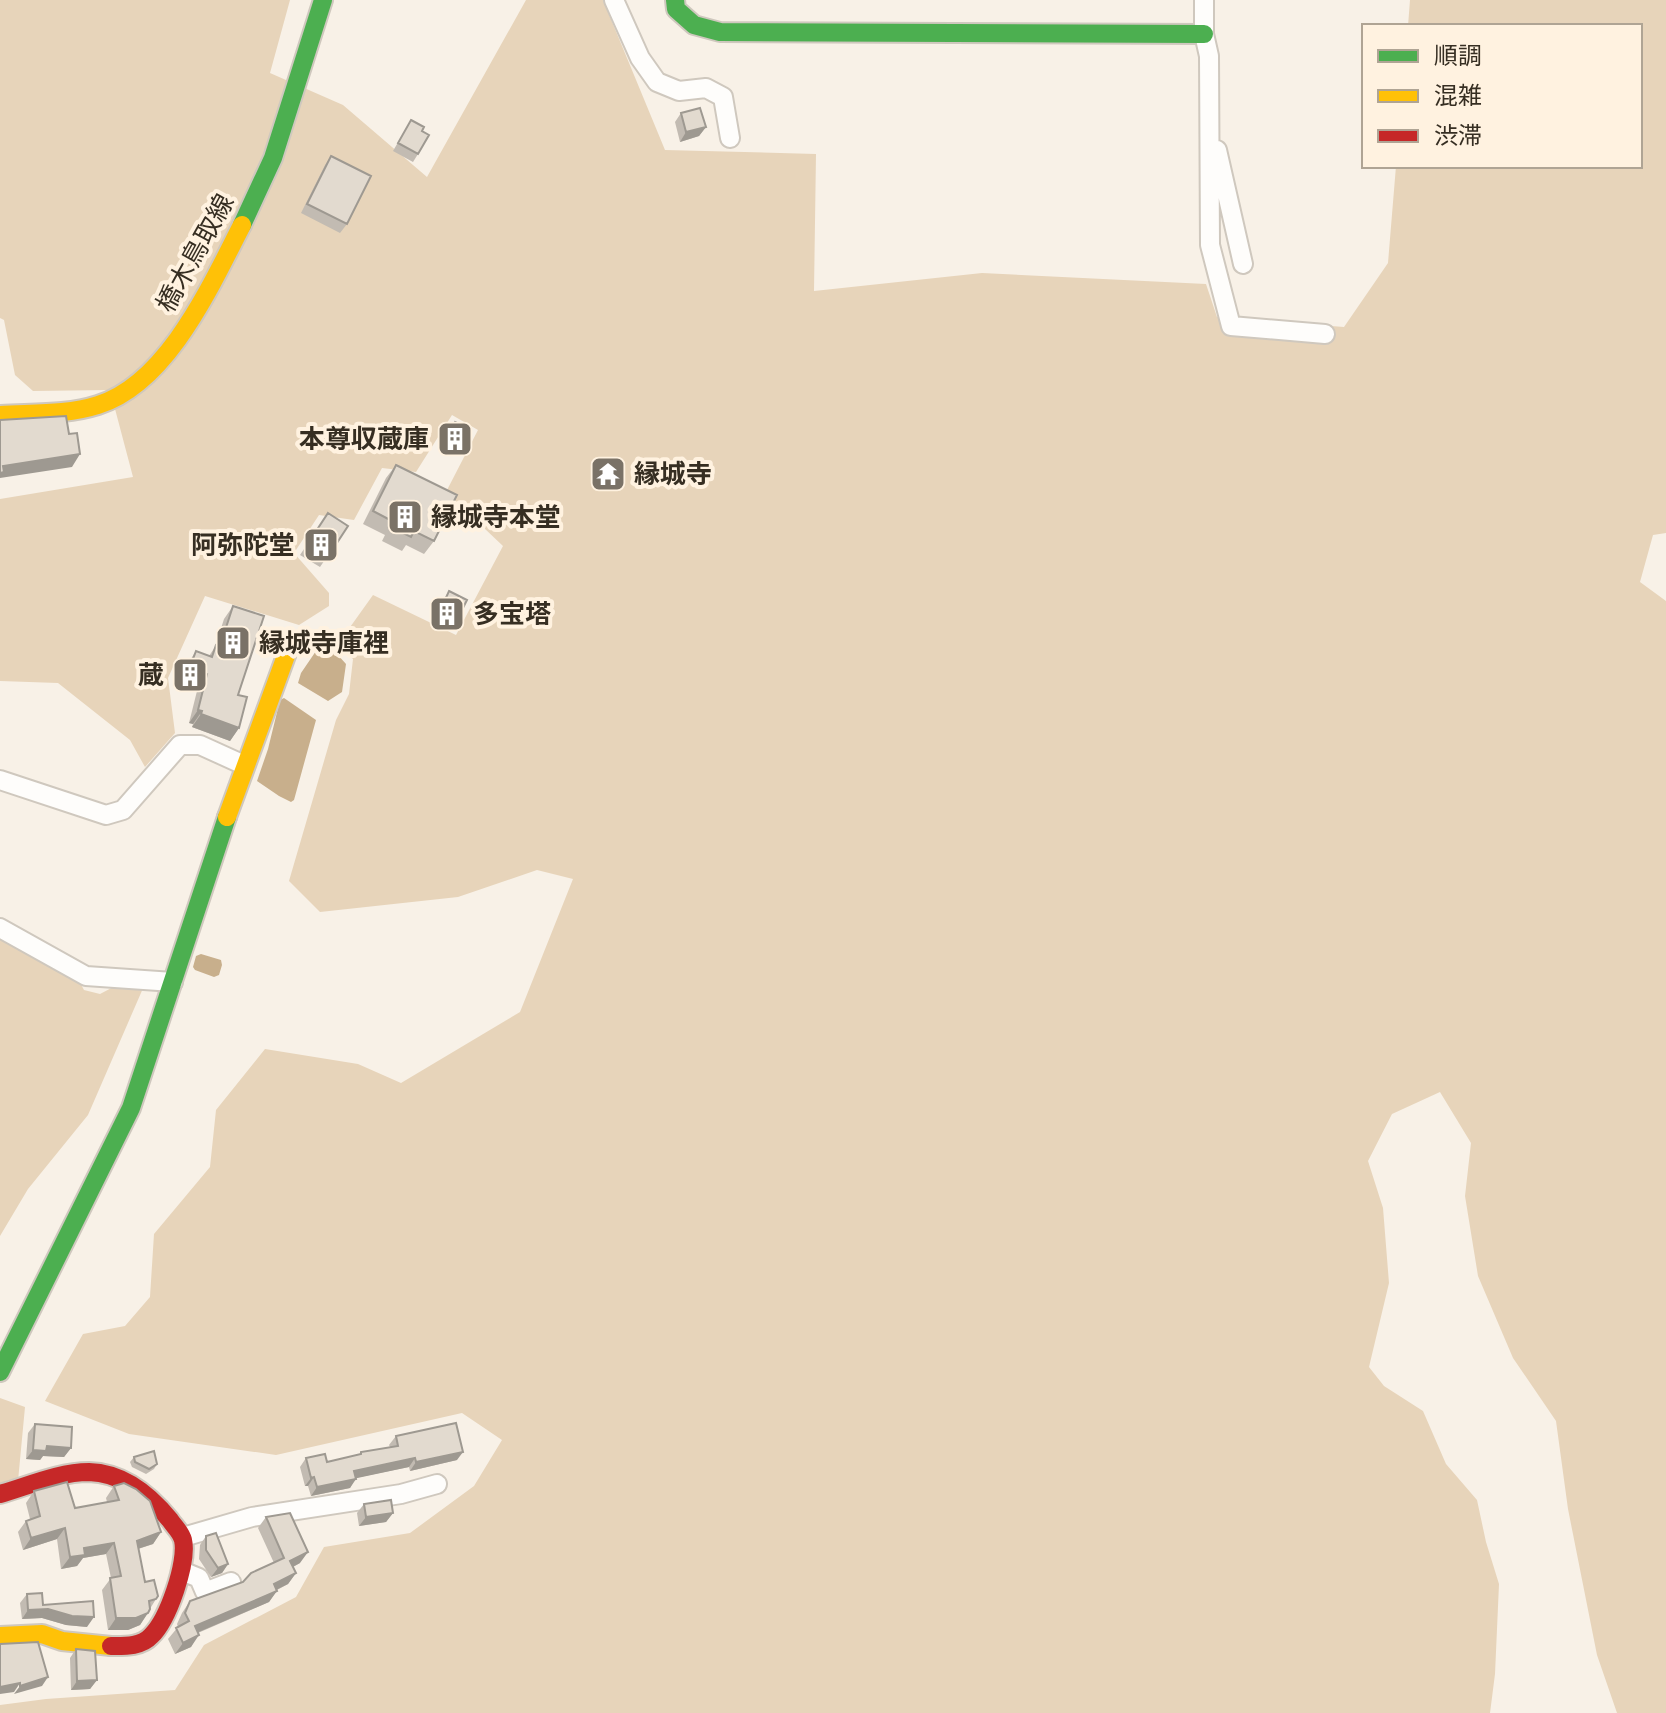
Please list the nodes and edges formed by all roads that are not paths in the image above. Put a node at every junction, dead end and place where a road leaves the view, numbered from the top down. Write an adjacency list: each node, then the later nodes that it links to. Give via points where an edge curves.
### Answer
1 (323, 0): 10 (street, 橋木鳥取線, via 265,178 193,314 160,362 136,386 107,402)
2 (614, 0): 6 (street, via 657,82 679,91 706,88 723,97)
3 (675, 0): 5 (street, via 676,9 694,25 720,32)
4 (1204, 0): 5 (street)
5 (1204, 34): 7 (street, via 1209,56)
6 (730, 138)
7 (1209, 145): 8 (street, via 1216,149); 9 (street, via 1210,245 1231,326)
8 (1243, 264)
9 (1325, 334)
10 (0, 415)
11 (291, 642): 12 (street)
12 (244, 765): 13 (street, via 200,745 180,745 123,810 106,815); 15 (street)
13 (0, 780)
14 (0, 928): 15 (street, via 86,976)
15 (173, 982): 16 (street, via 131,1108)
16 (0, 1372)
17 (437, 1484): 19 (street, via 252,1517)
18 (0, 1494): 19 (street, via 71,1473 112,1475 159,1506)
19 (183, 1537): 20 (street)
20 (182, 1571): 21 (street, via 199,1578 205,1592); 22 (street, via 151,1637 132,1646 62,1641 42,1634)
21 (231, 1582)
22 (0, 1636)

